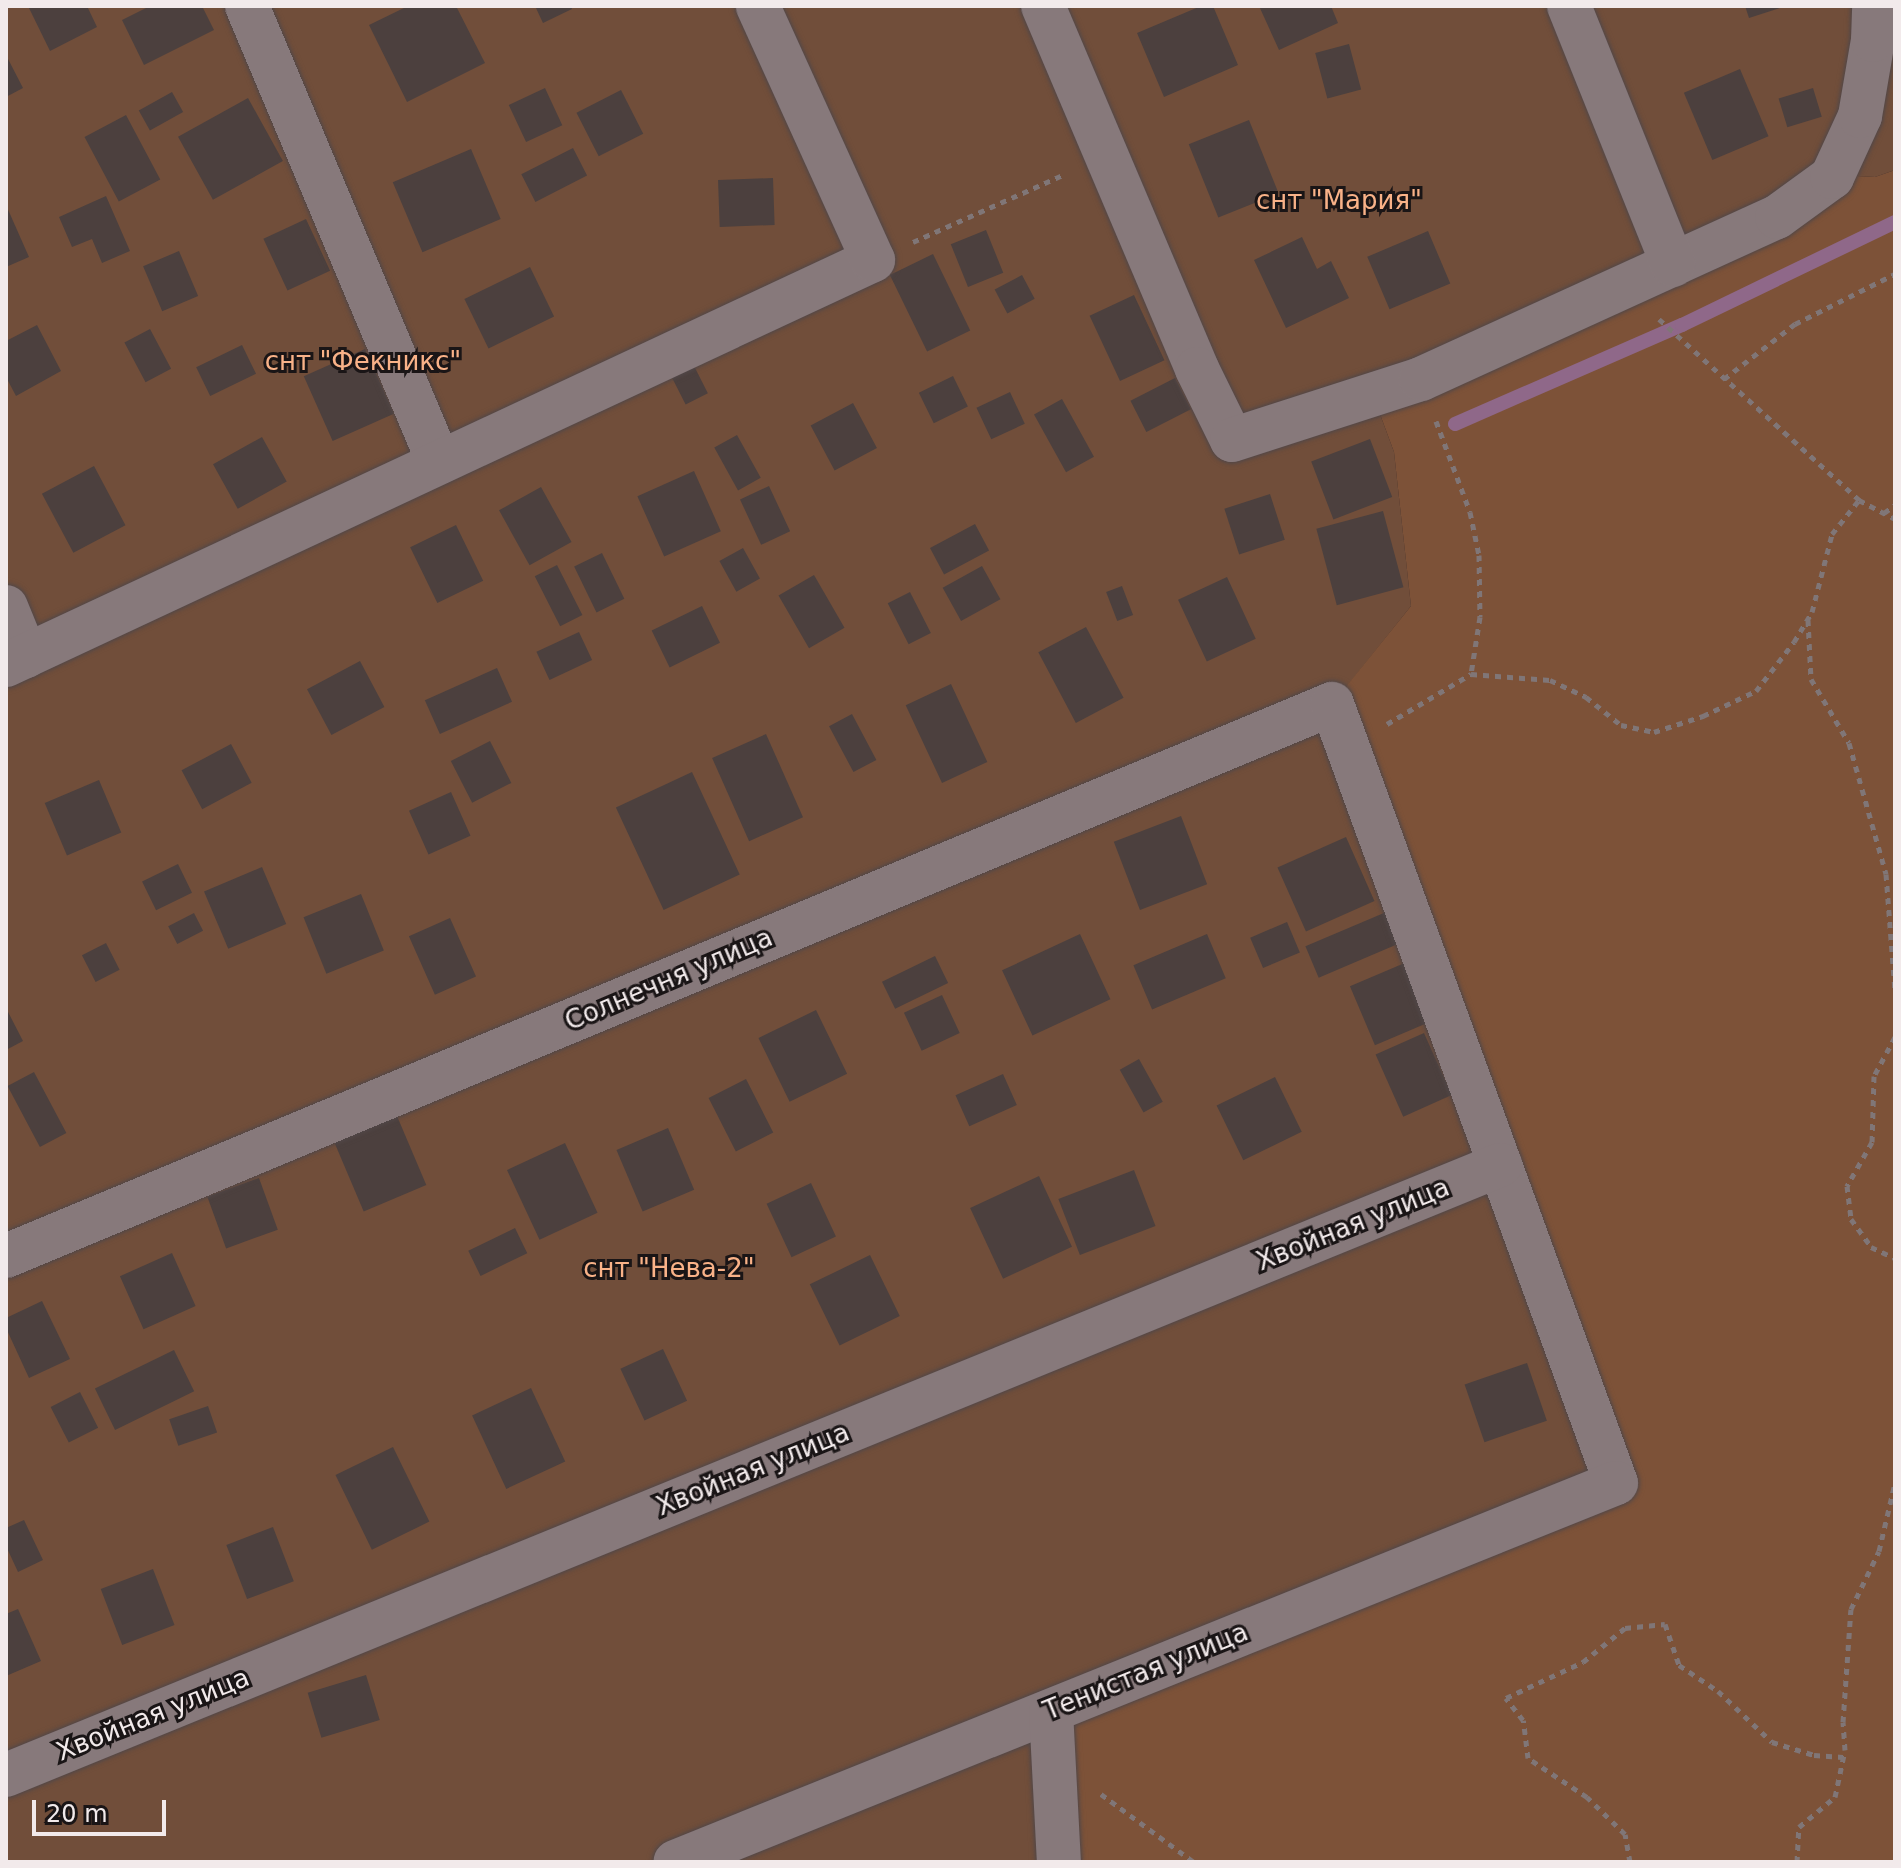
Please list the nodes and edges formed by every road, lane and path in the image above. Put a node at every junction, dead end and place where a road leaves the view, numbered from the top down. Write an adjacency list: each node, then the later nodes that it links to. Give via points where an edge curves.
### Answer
1 (247, 6): 13 (street)
2 (758, 6): 7 (street)
3 (1043, 6): 6 (street)
4 (1569, 6): 8 (street)
5 (1874, 6): 8 (street, via 1862,112 1832,177 1777,217)
6 (1106, 156): 7 (path); 11 (street, via 1232,440)
7 (873, 260): 13 (street)
8 (1673, 265): 11 (street)
9 (1895, 274): 12 (path, via 1795,324)
10 (1661, 321): 12 (path)
11 (1421, 379): 21 (path, via 1470,512 1479,555 1480,617)
12 (1724, 379): 14 (path)
13 (439, 462): 20 (street)
14 (1859, 500): 16 (path); 19 (path, via 1832,534)
15 (1895, 505): 16 (path)
16 (1884, 513): 17 (path)
17 (1895, 519)
18 (6, 607): 20 (street)
19 (1808, 619): 21 (path, via 1756,691 1654,732 1621,725 1586,697 1550,680); 23 (path, via 1811,679 1849,743 1886,874)
20 (16, 660)
21 (1471, 674): 22 (path)
22 (1348, 748): 25 (street); 26 (street, Солнечня улица, via 1332,704)
23 (1895, 992)
24 (1895, 1037): 27 (path, via 1874,1076 1872,1142 1847,1186 1851,1219 1871,1247)
25 (1500, 1165): 29 (street, Тенистая улица, via 1616,1483); 32 (street, Хвойная улица)
26 (6, 1256)
27 (1895, 1258)
28 (1895, 1483): 30 (path, via 1879,1551 1851,1609)
29 (1051, 1711): 31 (street); 33 (street, Тенистая улица)
30 (1843, 1757): 36 (path, via 1814,1755 1772,1742 1718,1691 1679,1665 1665,1624 1625,1628 1583,1662 1506,1698 1523,1720 1528,1758 1587,1797 1625,1834); 37 (path, via 1835,1797 1799,1827)
31 (1054, 1759): 34 (street); 35 (path)
32 (6, 1775)
33 (675, 1862)
34 (1059, 1862)
35 (1194, 1862)
36 (1630, 1862)
37 (1797, 1862)

